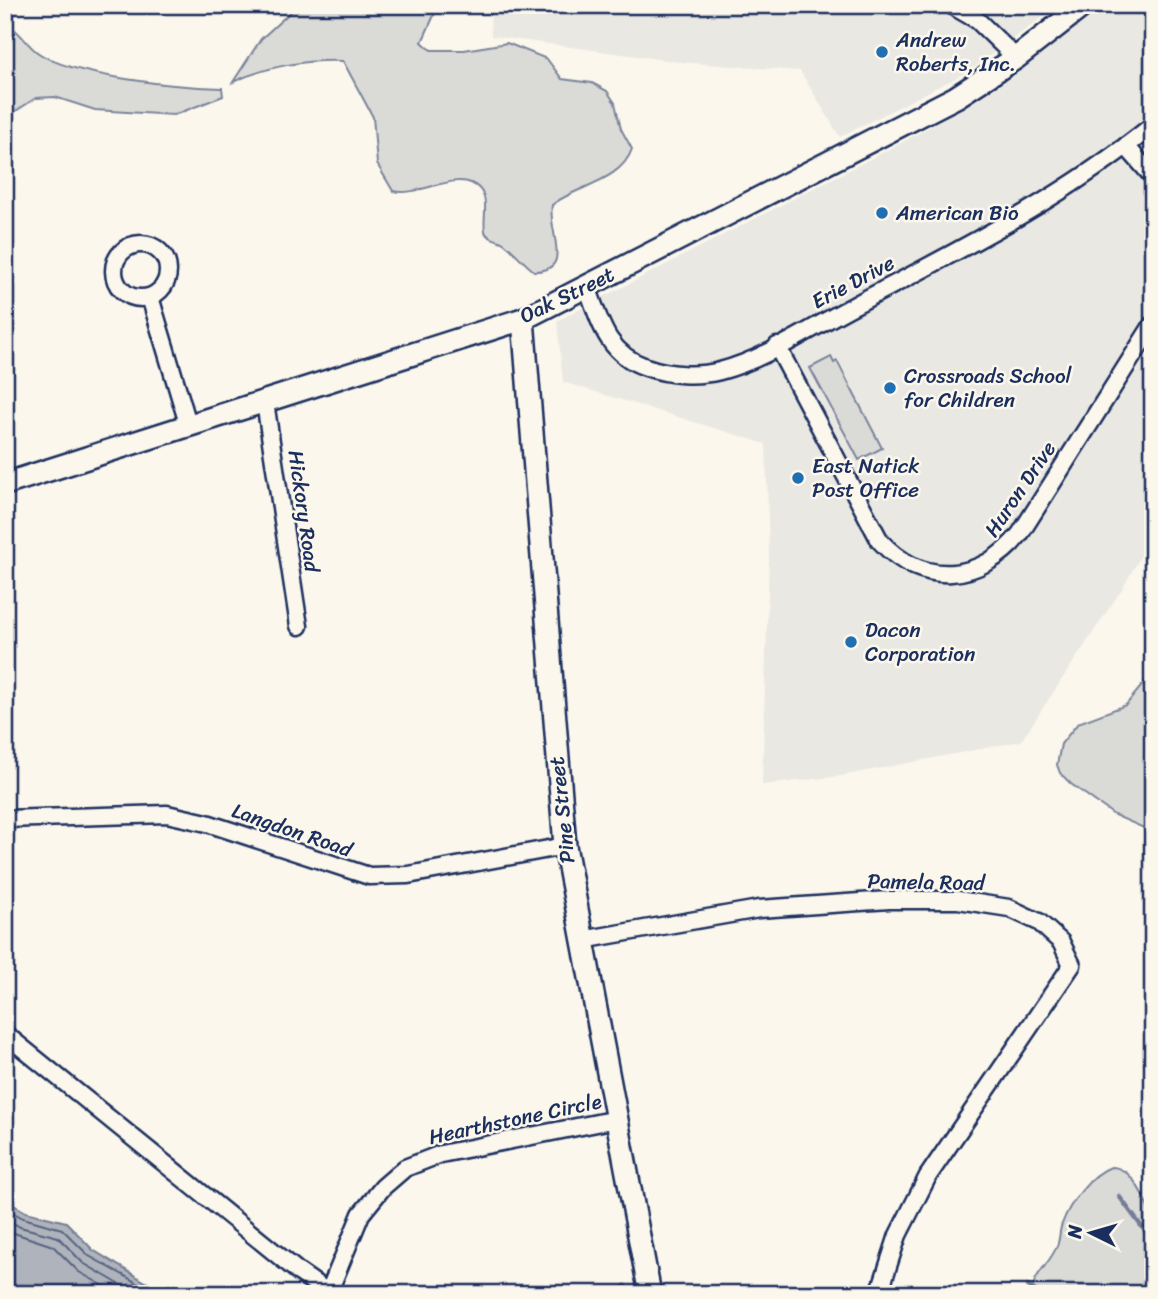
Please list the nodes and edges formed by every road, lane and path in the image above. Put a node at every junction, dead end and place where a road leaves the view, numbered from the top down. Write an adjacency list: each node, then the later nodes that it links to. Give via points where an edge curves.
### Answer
1 (951, 5): 3 (street, via 977,20)
2 (1084, 5): 3 (main road, Oak Street)
3 (1016, 58): 7 (main road, Oak Street, via 956,97)
4 (1153, 125): 5 (street, Erie Drive)
5 (1126, 146): 6 (street); 11 (street, Erie Drive, via 1035,209)
6 (1153, 177)
7 (587, 286): 9 (main road, Oak Street); 11 (street, Erie Drive, via 612,347 646,367 680,374 709,373)
8 (150, 297): 13 (street)
9 (523, 319): 12 (main road, Oak Street); 17 (main road, Pine Street)
10 (1153, 324): 11 (street, Huron Drive, via 1020,534 991,562 965,573 936,572 905,563 880,541)
11 (777, 346)
12 (265, 402): 13 (main road, Oak Street); 15 (street, Hickory Road)
13 (189, 427): 14 (main road, Oak Street)
14 (5, 484)
15 (299, 626)
16 (5, 819): 17 (street, Langdon Road, via 167,814 369,876 408,875)
17 (565, 846): 18 (main road, Pine Street)
18 (582, 940): 20 (main road, Pine Street); 23 (street, Pamela Road, via 746,911 937,899 1009,908 1039,922 1061,942 1072,965 922,1186 898,1235)
19 (5, 1034): 21 (street)
20 (617, 1119): 21 (street, Hearthstone Circle, via 450,1152 405,1168 375,1195 355,1225); 22 (main road, Pine Street)
21 (329, 1293)
22 (650, 1294)
23 (879, 1294)

